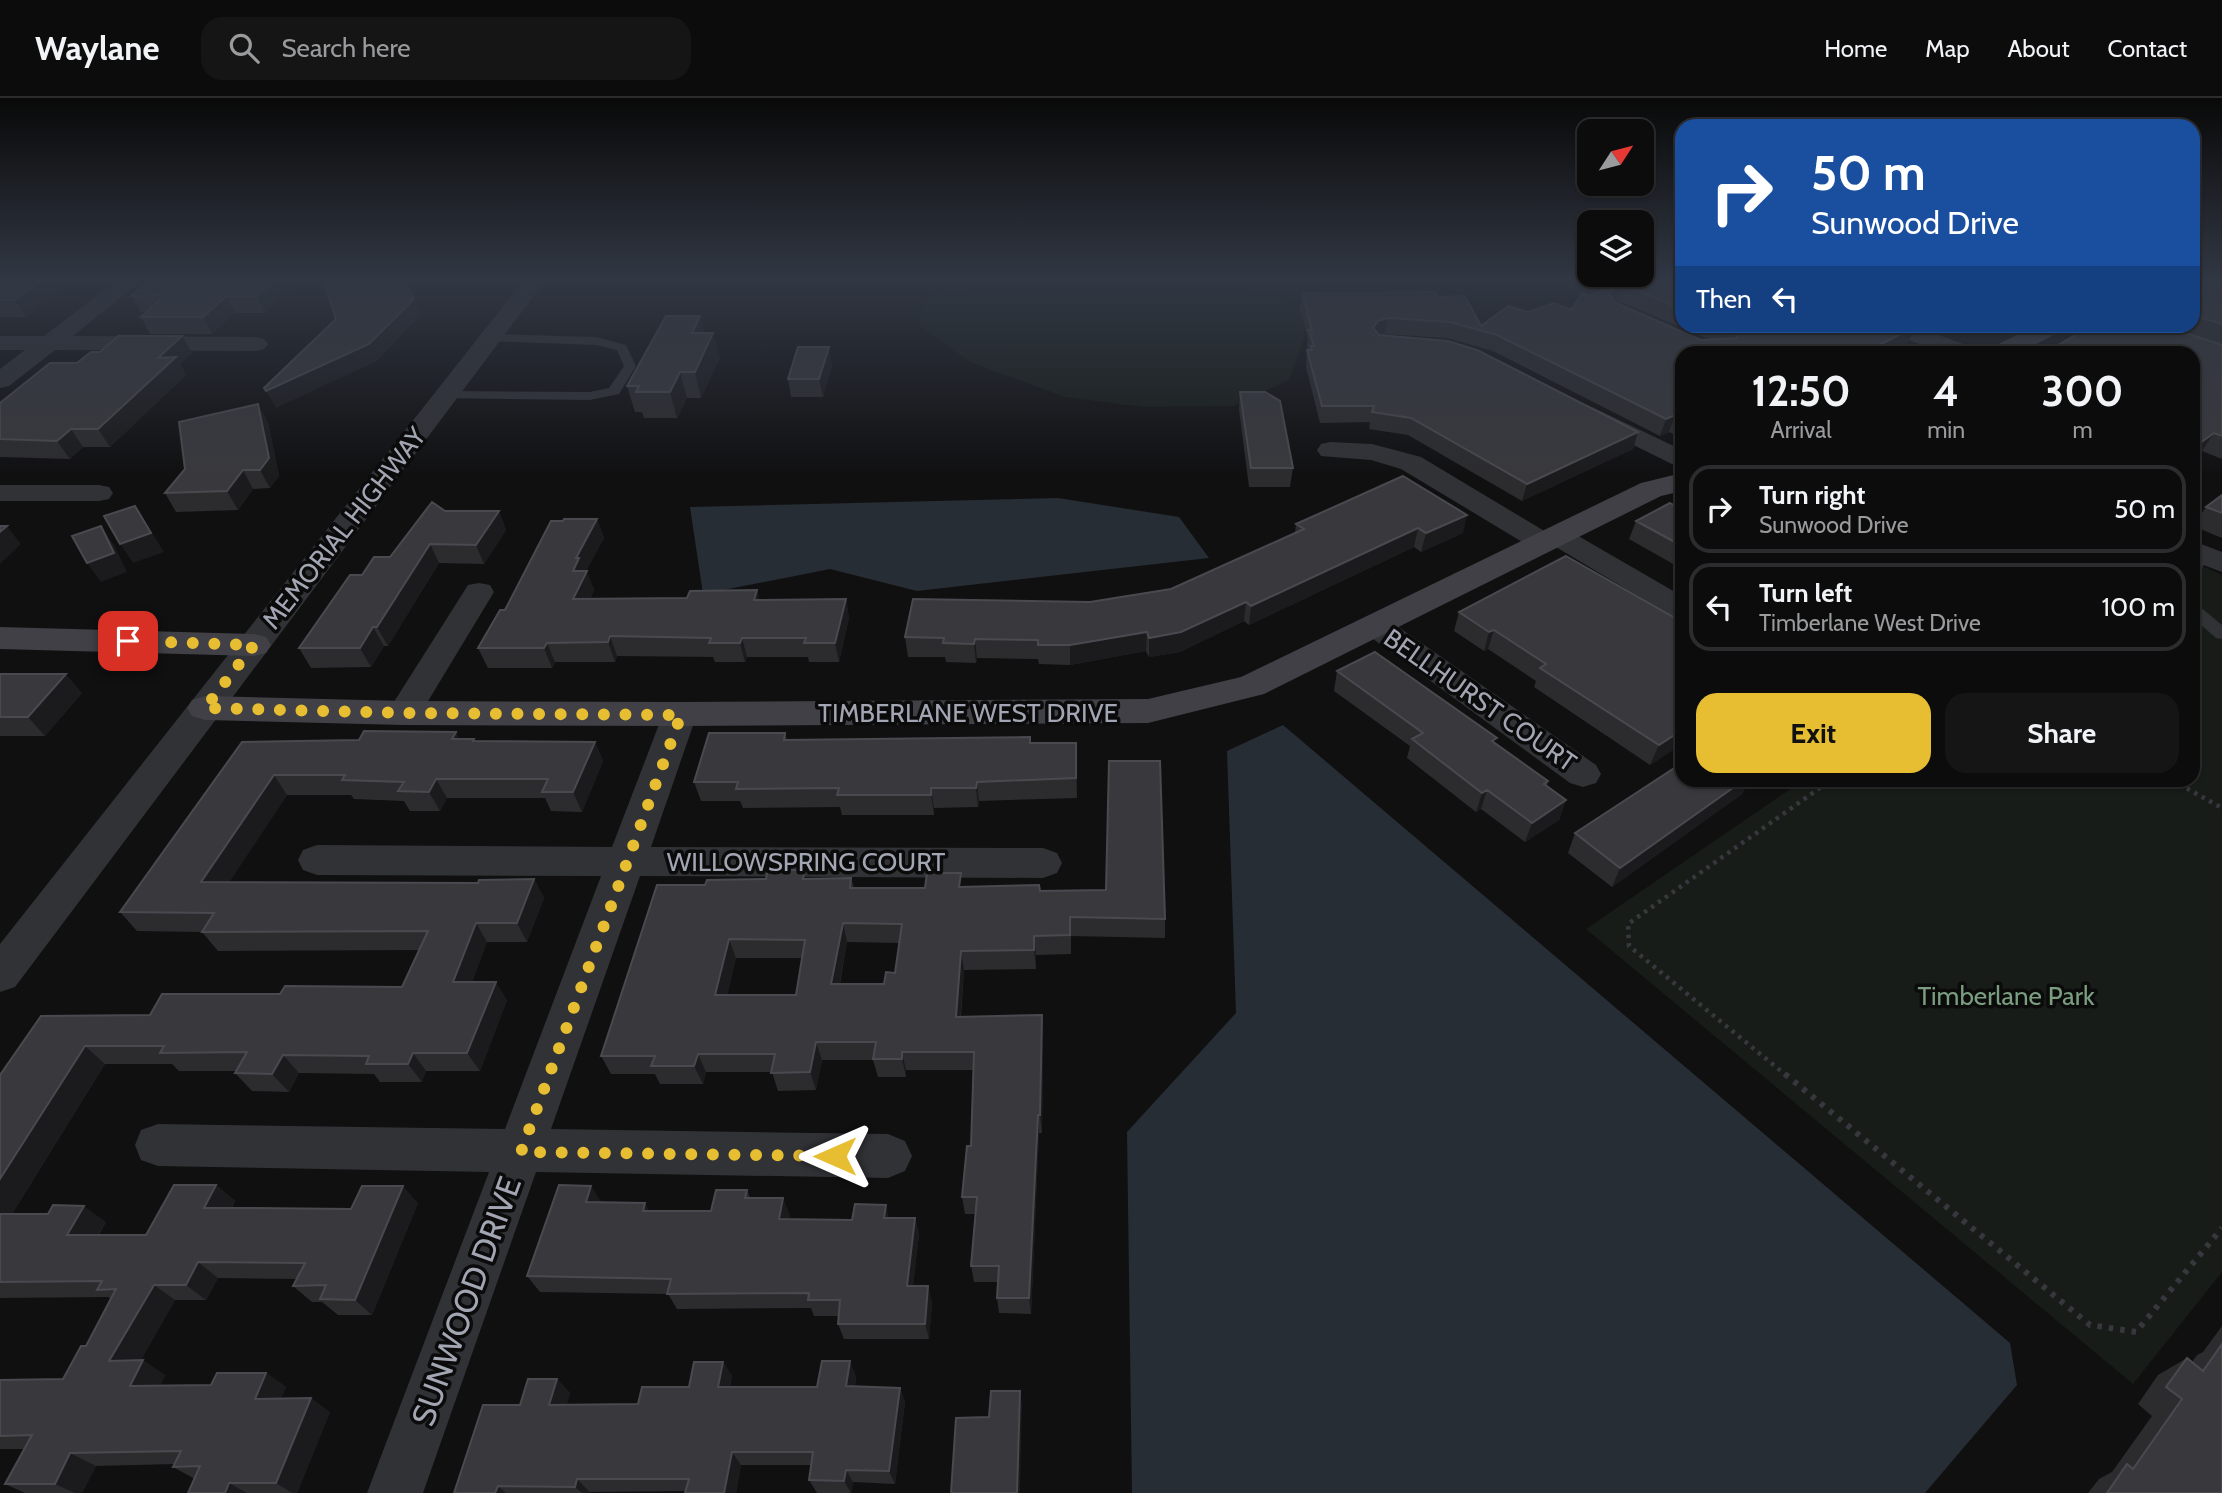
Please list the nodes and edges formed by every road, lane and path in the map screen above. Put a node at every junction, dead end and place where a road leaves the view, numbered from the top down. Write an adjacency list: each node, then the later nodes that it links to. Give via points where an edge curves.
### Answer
1 (45, 346): 4 (street)
2 (484, 346): 5 (street, MEMORIAL HIGHWAY)
3 (615, 346): 5 (lane, via 622,348 630,366 614,391 590,396)
4 (0, 381)
5 (446, 395): 19 (street, MEMORIAL HIGHWAY)
6 (1570, 404): 8 (street)
7 (1330, 450): 12 (street, via 1371,452 1411,463)
8 (1675, 457)
9 (1675, 484): 12 (street, TIMBERLANE WEST DRIVE, via 1651,489)
10 (0, 493): 11 (street)
11 (99, 493)
12 (1551, 539): 14 (street); 16 (street, TIMBERLANE WEST DRIVE)
13 (479, 592): 21 (street)
14 (1675, 604)
15 (2200, 616): 17 (lane)
16 (1376, 626): 22 (street, TIMBERLANE WEST DRIVE, via 1252,686 1148,711); 23 (street, BELLHURST COURT)
17 (2222, 634)
18 (0, 638): 19 (street)
19 (254, 645): 20 (street, MEMORIAL HIGHWAY)
20 (205, 708): 21 (street, TIMBERLANE WEST DRIVE); 30 (street, MEMORIAL HIGHWAY)
21 (404, 713): 22 (street, TIMBERLANE WEST DRIVE)
22 (681, 715): 28 (street, SUNWOOD DRIVE)
23 (1583, 774)
24 (1822, 787): 34 (path, via 1628,924 1629,946 2090,1325 2136,1332)
25 (2184, 787): 26 (path)
26 (2222, 808)
27 (317, 860): 28 (street, WILLOWSPRING COURT)
28 (626, 861): 29 (street, WILLOWSPRING COURT); 32 (street, SUNWOOD DRIVE)
29 (1043, 863)
30 (0, 975)
31 (158, 1145): 32 (street)
32 (521, 1152): 33 (street); 35 (street, SUNWOOD DRIVE)
33 (888, 1156)
34 (2222, 1228)
35 (395, 1493)

